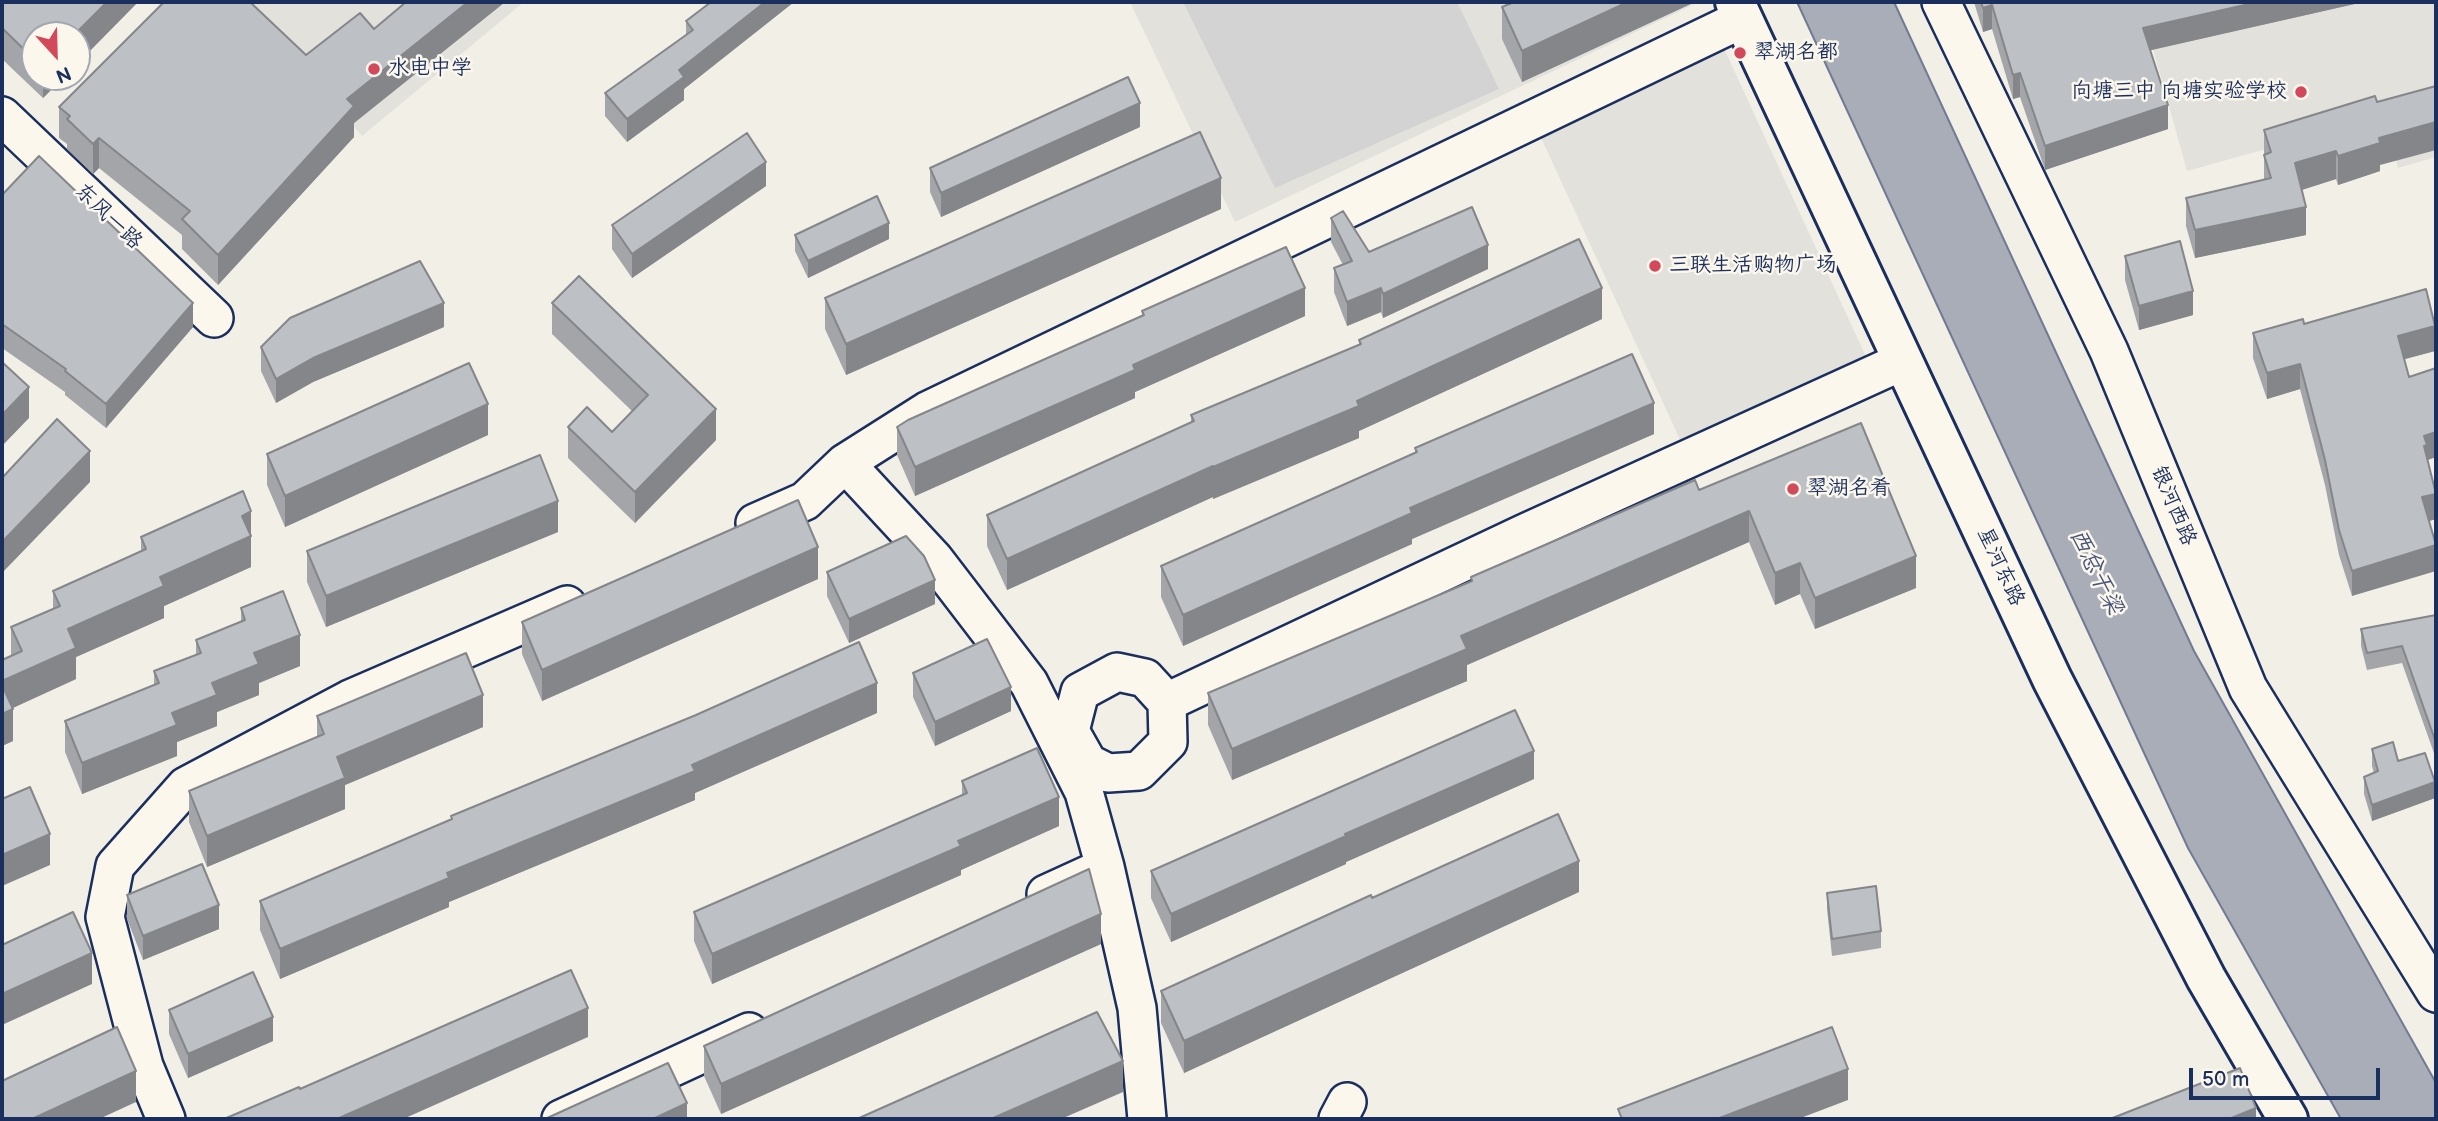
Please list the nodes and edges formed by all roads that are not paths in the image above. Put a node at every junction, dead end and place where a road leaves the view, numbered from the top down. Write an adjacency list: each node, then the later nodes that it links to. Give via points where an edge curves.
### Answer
1 (1941, 2): 12 (street, 银河西路, via 2109,351 2248,688)
2 (1739, 10): 5 (main road, 星河东路); 6 (street, via 927,411)
3 (2, 116): 4 (street, 东风一路)
4 (214, 317)
5 (1903, 361): 9 (street); 17 (main road, 星河东路, via 2052,679 2206,978)
6 (845, 463): 7 (street, via 805,501); 10 (street, via 934,559 1029,683 1084,792)
7 (730, 534)
8 (592, 594): 14 (street, via 350,699 186,786 115,866 105,917 144,1066)
9 (1167, 702)
10 (1105, 867): 11 (street); 16 (street, via 1137,1008)
11 (1017, 908)
12 (2436, 993)
13 (776, 1020): 15 (street)
14 (166, 1119)
15 (561, 1119)
16 (1147, 1119)
17 (2288, 1119)

